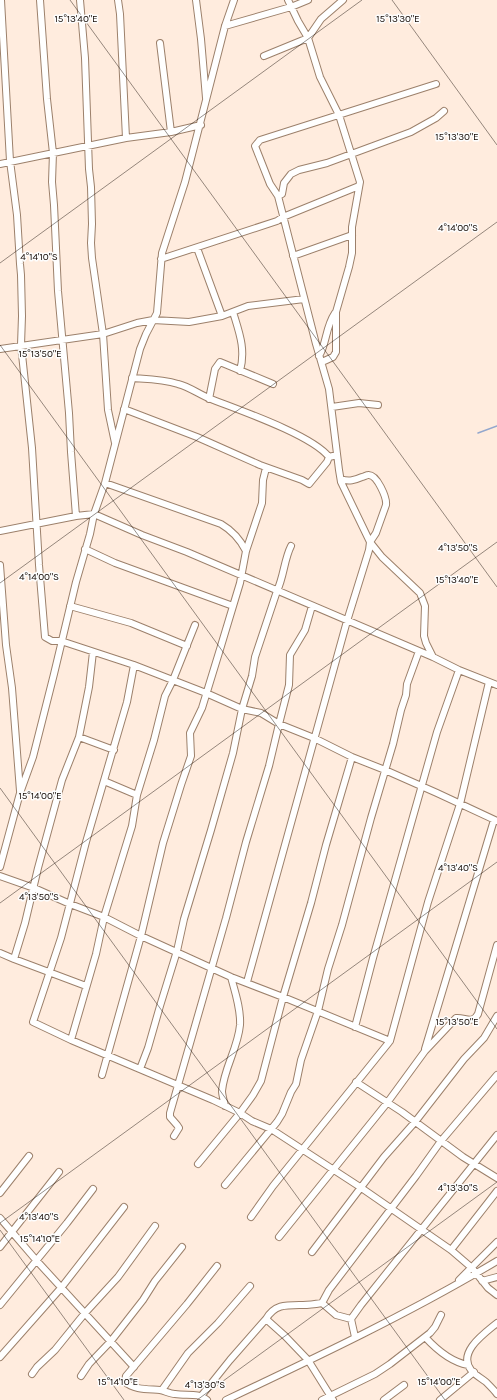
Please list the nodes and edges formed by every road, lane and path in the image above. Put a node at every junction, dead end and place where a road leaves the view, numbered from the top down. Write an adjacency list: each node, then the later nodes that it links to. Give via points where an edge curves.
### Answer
1 (1, 0): 25 (street)
2 (40, 0): 23 (street)
3 (80, 0): 22 (street)
4 (118, 0): 21 (street)
5 (196, 0): 16 (street)
6 (234, 0): 11 (street)
7 (288, 0): 10 (street)
8 (308, 0): 10 (street)
9 (343, 0): 12 (street, via 320,19)
10 (291, 7): 11 (street); 12 (street)
11 (226, 26): 16 (street)
12 (308, 38): 14 (street); 18 (street, via 320,77)
13 (160, 43): 20 (street)
14 (264, 56)
15 (436, 84): 18 (street)
16 (206, 103): 19 (street)
17 (444, 111): 24 (street, via 411,132)
18 (339, 115): 24 (street); 28 (street, via 260,140 255,145 270,184)
19 (201, 125): 20 (street); 33 (street)
20 (171, 132): 21 (street)
21 (126, 138): 22 (street)
22 (88, 145): 23 (street); 39 (street, via 92,193 91,244)
23 (53, 153): 25 (street); 40 (street, via 52,182)
24 (352, 154): 27 (street); 28 (street, via 291,174 284,182 282,194)
25 (10, 161): 26 (street); 41 (street, via 21,275)
26 (0, 164)
27 (359, 186): 29 (street); 30 (street)
28 (278, 196): 29 (street)
29 (283, 217): 31 (street); 32 (street)
30 (352, 235): 32 (street); 36 (street, via 352,253)
31 (197, 248): 33 (street); 37 (street)
32 (293, 256): 34 (street)
33 (162, 258): 38 (street, via 158,309)
34 (304, 299): 35 (street, via 248,306); 43 (street)
35 (233, 312): 37 (street); 44 (street, via 243,345)
36 (336, 312): 43 (street, via 327,331); 43 (street, via 336,352 333,357)
37 (222, 316): 38 (street, via 189,322)
38 (153, 320): 39 (street); 45 (street, via 140,349)
39 (103, 334): 40 (street); 51 (street, via 108,410)
40 (62, 340): 41 (street); 58 (street, via 70,413)
41 (21, 345): 42 (street); 59 (street, via 32,448)
42 (0, 350)
43 (320, 359): 49 (street)
44 (240, 371): 46 (street); 47 (street, via 220,362 215,370)
45 (132, 378): 47 (street, via 176,383); 50 (street)
46 (273, 384)
47 (209, 399): 53 (street, via 300,437 322,449)
48 (378, 405): 49 (street, via 359,403)
49 (332, 407): 52 (street)
50 (124, 409): 51 (street); 54 (street, via 197,437)
51 (115, 444): 56 (street)
52 (337, 455): 53 (street); 55 (street)
53 (329, 458): 54 (street, via 308,484)
54 (266, 468): 64 (street, via 262,503)
55 (341, 480): 61 (street); 61 (street, via 351,481 368,475 375,478 381,488 387,502 376,533)
56 (105, 482): 57 (street); 64 (street, via 221,524 235,534)
57 (94, 514): 58 (street); 63 (street); 66 (street)
58 (76, 516): 59 (street)
59 (36, 524): 60 (street); 73 (street, via 45,636 52,641)
60 (0, 531)
61 (370, 542): 71 (street); 77 (street, via 420,593 425,606 424,636)
62 (291, 546): 67 (street)
63 (85, 549): 68 (street); 69 (street)
64 (246, 551): 66 (street)
65 (0, 565): 93 (street)
66 (242, 576): 67 (street); 69 (street)
67 (277, 591): 70 (street); 84 (street, via 255,657)
68 (70, 606): 73 (street); 74 (street, via 131,623)
69 (233, 606): 83 (street)
70 (312, 606): 71 (street); 85 (street, via 305,630 290,655 289,685)
71 (346, 621): 75 (street); 87 (street)
72 (195, 625): 74 (street)
73 (61, 641): 76 (street); 93 (street, via 33,757)
74 (187, 646): 80 (street)
75 (419, 651): 77 (street); 90 (street, via 407,684)
76 (93, 652): 78 (street); 86 (street)
77 (433, 657): 79 (street)
78 (134, 665): 80 (street); 88 (street)
79 (459, 670): 81 (street); 92 (street)
80 (173, 680): 83 (street); 94 (street, via 165,696)
81 (489, 682): 82 (street); 95 (street)
82 (497, 686)
83 (206, 693): 84 (street); 102 (street, via 190,733 192,756 163,843)
84 (242, 709): 85 (street, via 261,713); 104 (street, via 233,753)
85 (278, 724): 87 (street); 107 (street, via 269,766)
86 (79, 737): 88 (street); 99 (street, via 62,780)
87 (314, 738): 89 (street); 110 (street)
88 (114, 750): 91 (street)
89 (352, 758): 90 (street); 112 (street)
90 (385, 770): 92 (street); 113 (street)
91 (104, 781): 94 (street); 100 (street)
92 (422, 787): 95 (street); 115 (street)
93 (20, 793): 97 (street)
94 (137, 795): 101 (street, via 132,826)
95 (460, 804): 96 (street); 117 (street, via 428,902)
96 (495, 821): 118 (street)
97 (0, 867)
98 (0, 876): 99 (street)
99 (34, 888): 100 (street); 106 (street)
100 (70, 904): 101 (street); 108 (street)
101 (104, 917): 102 (street); 111 (street)
102 (141, 936): 104 (street); 119 (street)
103 (497, 945): 118 (street, via 476,1018 456,1018)
104 (177, 951): 107 (street); 120 (street)
105 (0, 953): 106 (street)
106 (14, 959): 108 (street)
107 (212, 968): 109 (street); 124 (street)
108 (50, 973): 111 (street); 116 (street, via 33,1022)
109 (231, 976): 110 (street); 126 (street, via 238,1003 240,1025 223,1083)
110 (247, 982): 112 (street)
111 (86, 986): 116 (street)
112 (283, 996): 113 (street); 127 (street, via 261,1081)
113 (318, 1011): 115 (street); 129 (street, via 301,1060 296,1084 282,1114)
114 (497, 1016): 128 (street, via 484,1038 464,1059)
115 (355, 1027): 117 (street)
116 (71, 1040): 119 (street)
117 (390, 1040): 123 (street)
118 (425, 1050): 125 (street)
119 (108, 1056): 120 (street); 121 (street)
120 (140, 1069): 124 (street)
121 (102, 1075)
122 (497, 1075): 132 (street)
123 (356, 1082): 125 (street); 133 (street)
124 (179, 1085): 126 (street); 131 (street, via 170,1117 179,1128)
125 (386, 1103): 128 (street); 137 (street)
126 (225, 1106): 127 (street)
127 (240, 1113): 129 (street); 136 (street)
128 (415, 1122): 132 (street); 141 (street)
129 (271, 1129): 133 (street); 140 (street)
130 (497, 1135): 135 (street)
131 (174, 1136)
132 (441, 1141): 135 (street); 146 (street)
133 (303, 1149): 137 (street); 147 (street)
134 (29, 1156): 144 (street)
135 (474, 1162): 139 (street); 150 (street)
136 (198, 1164)
137 (333, 1169): 141 (street); 152 (street)
138 (59, 1172): 151 (street)
139 (497, 1178)
140 (225, 1185)
141 (360, 1187): 146 (street); 157 (street)
142 (93, 1189): 158 (street)
143 (497, 1191): 156 (street)
144 (0, 1193)
145 (124, 1207): 165 (street)
146 (391, 1209): 150 (street); 167 (street, via 329,1290)
147 (251, 1217)
148 (0, 1218): 151 (street)
149 (155, 1226): 169 (street, via 118,1277)
150 (420, 1229): 156 (street); 172 (street)
151 (12, 1232): 154 (street); 158 (street)
152 (279, 1237)
153 (497, 1242): 161 (street)
154 (0, 1247)
155 (182, 1247): 176 (street)
156 (451, 1250): 161 (street)
157 (312, 1252)
158 (36, 1260): 165 (street); 168 (street)
159 (497, 1261): 161 (street)
160 (217, 1266): 180 (street)
161 (474, 1271): 163 (street); 174 (street, via 420,1305)
162 (497, 1277): 163 (street)
163 (482, 1281): 166 (street)
164 (250, 1286): 185 (street, via 188,1353)
165 (61, 1288): 169 (street); 177 (street)
166 (497, 1295)
167 (322, 1303): 171 (street, via 281,1306 270,1311); 172 (street, via 336,1316)
168 (0, 1305)
169 (85, 1313): 176 (street); 182 (street)
170 (440, 1315): 175 (street, via 435,1327)
171 (266, 1319): 178 (street); 187 (street)
172 (351, 1319): 174 (street)
173 (497, 1323): 179 (street, via 471,1347 467,1356)
174 (356, 1337): 178 (street)
175 (425, 1337): 179 (street, via 442,1352); 188 (street, via 375,1374)
176 (111, 1341): 180 (street); 183 (street, via 88,1364)
177 (0, 1357)
178 (308, 1360): 188 (street); 190 (street)
179 (468, 1365): 181 (street)
180 (134, 1368): 185 (street, via 126,1376 125,1382 130,1386)
181 (474, 1372): 186 (street); 193 (street)
182 (32, 1374)
183 (81, 1376)
184 (404, 1386): 192 (street)
185 (162, 1390): 187 (street, via 174,1394)
186 (497, 1394)
187 (202, 1395): 189 (street)
188 (332, 1398): 191 (street)
189 (207, 1400)
190 (226, 1400)
191 (322, 1400)
192 (384, 1400)
193 (440, 1400)

